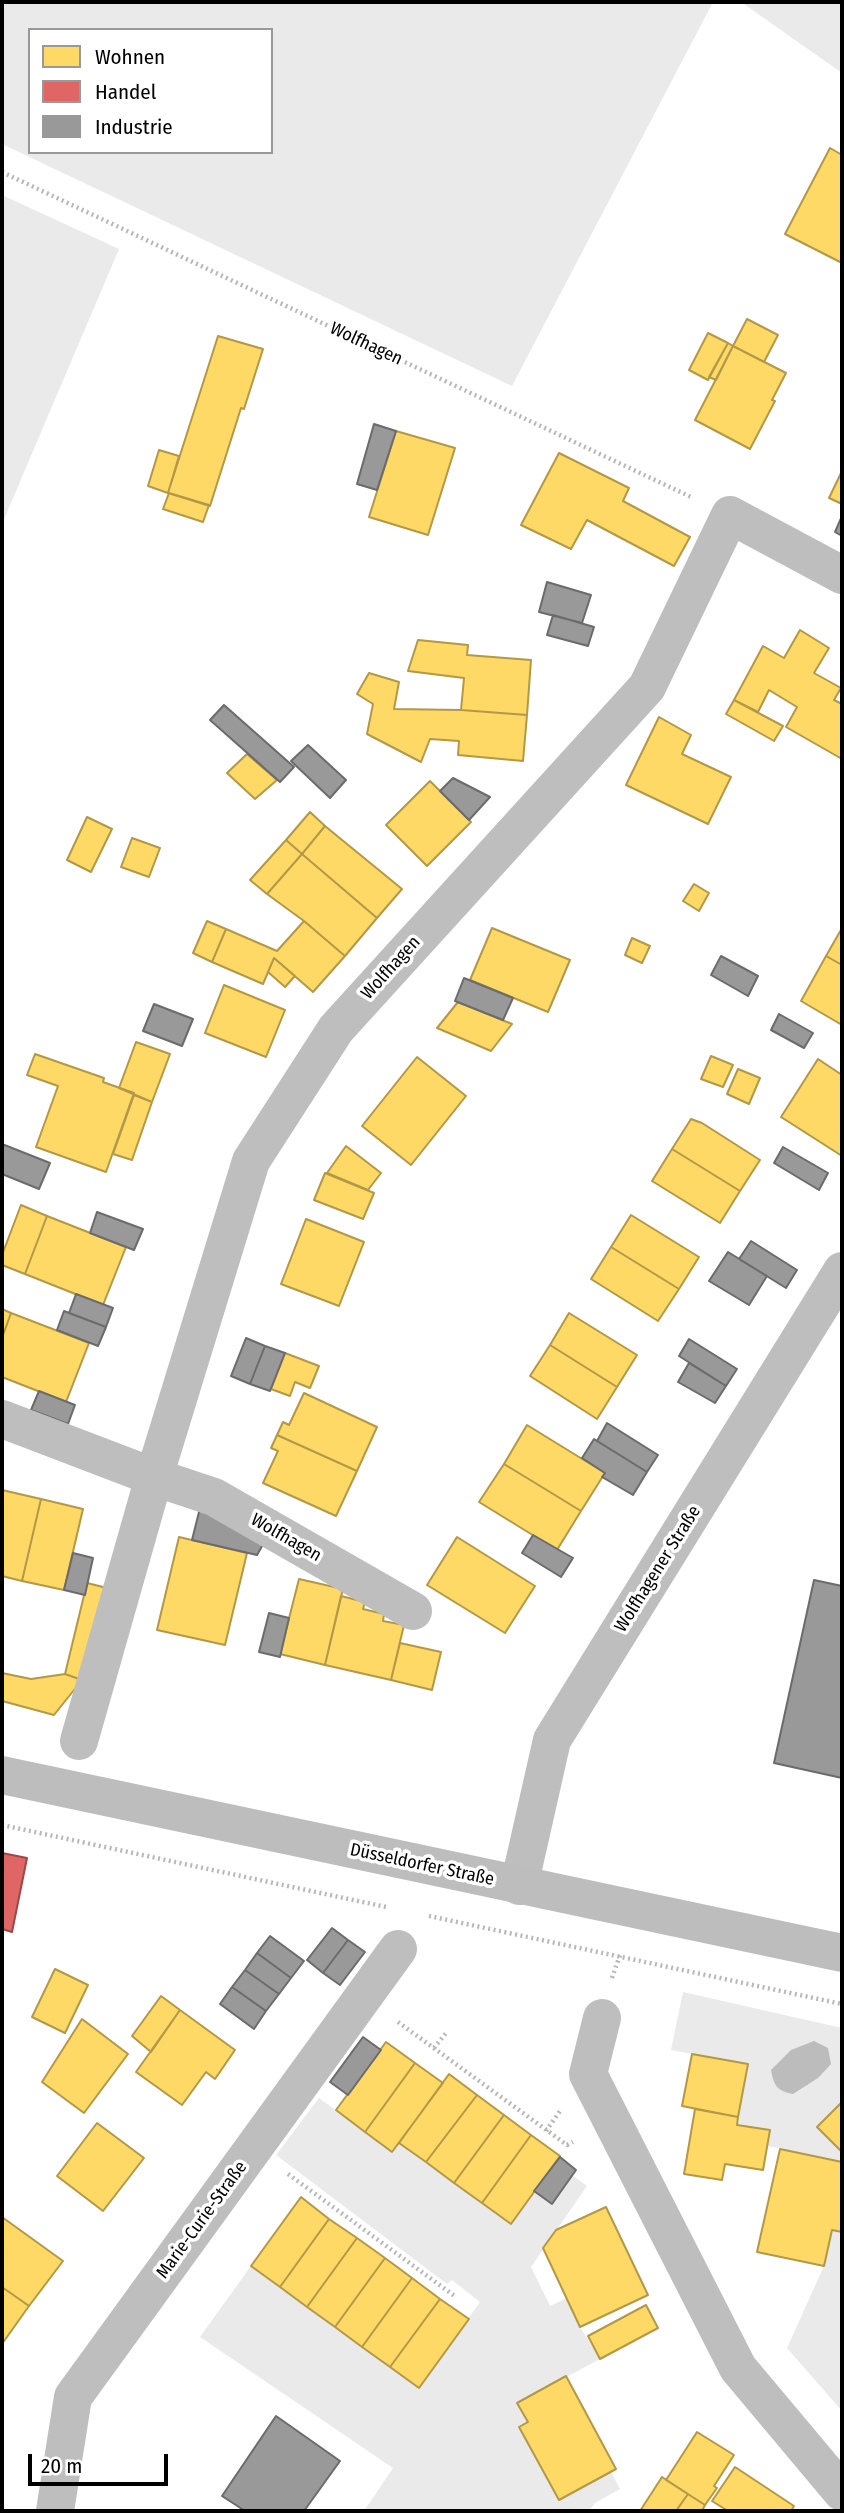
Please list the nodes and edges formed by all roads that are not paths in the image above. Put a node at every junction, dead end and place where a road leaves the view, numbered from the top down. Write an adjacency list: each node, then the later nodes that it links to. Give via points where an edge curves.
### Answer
1 (842, 575): 4 (street, Wolfhagen, via 730,515 647,687 336,1029 251,1161)
2 (842, 1271): 8 (street, Wolfhagener Straße, via 552,1740)
3 (2, 1419): 4 (street, Wolfhagen)
4 (153, 1477): 5 (street, Wolfhagen, via 214,1496); 6 (street, Wolfhagen)
5 (413, 1611)
6 (79, 1741)
7 (2, 1775): 8 (main road, Düsseldorfer Straße)
8 (519, 1886): 10 (main road, Düsseldorfer Straße)
9 (398, 1949): 13 (street, Marie-Curie-Straße, via 73,2397)
10 (842, 1953)
11 (602, 2018): 12 (street, via 588,2074 738,2368)
12 (842, 2492)
13 (55, 2511)

